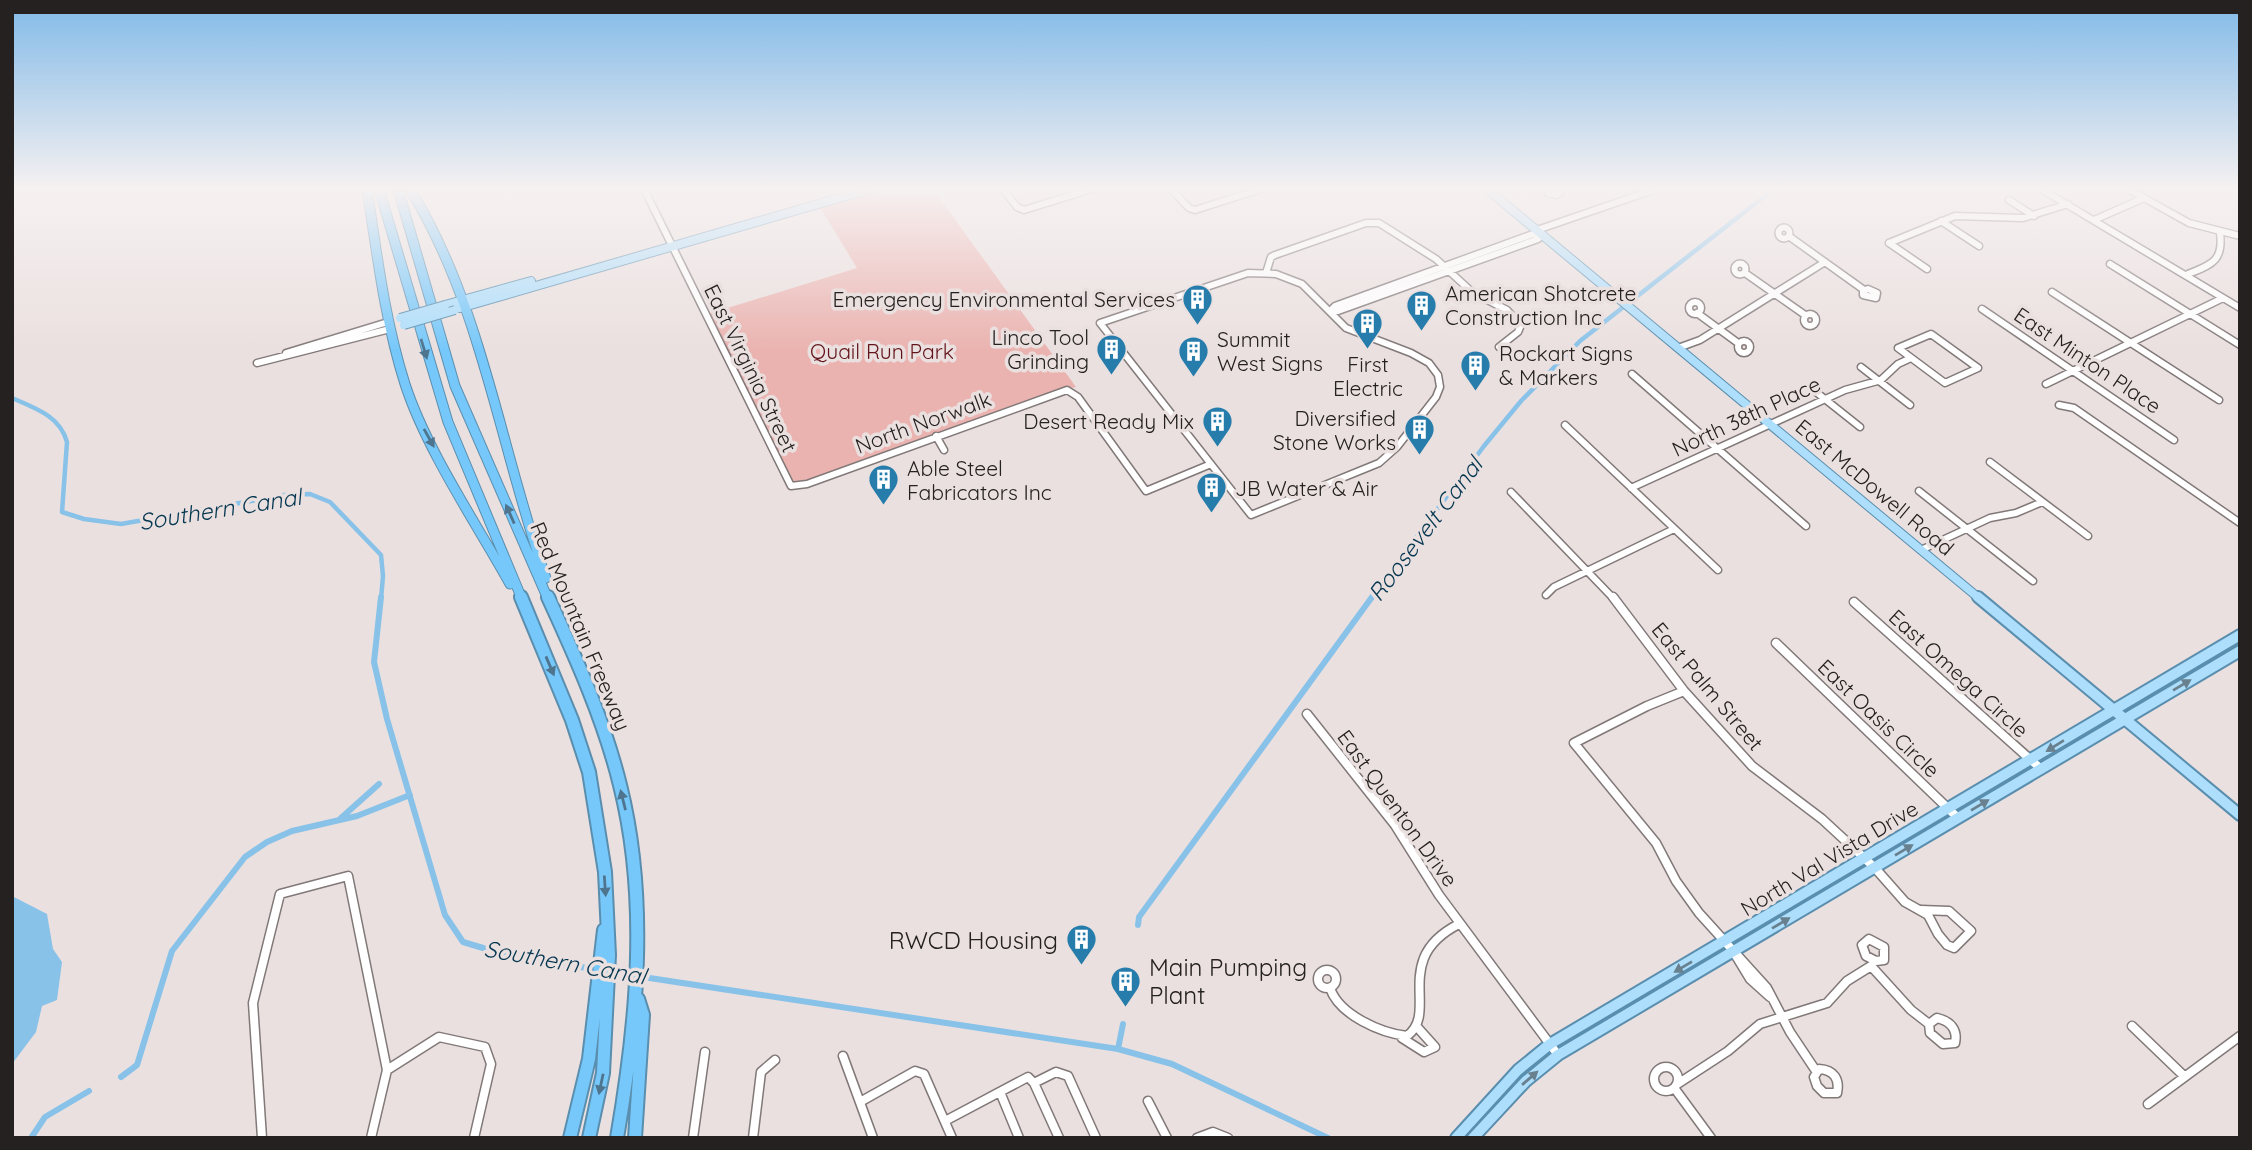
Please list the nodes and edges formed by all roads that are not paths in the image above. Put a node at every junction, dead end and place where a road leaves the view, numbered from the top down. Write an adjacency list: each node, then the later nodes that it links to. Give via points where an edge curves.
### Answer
1 (376, 243): 36 (highway)
2 (395, 243): 80 (highway, Red Mountain Freeway, one-way to 80, via 448,422)
3 (414, 243): 85 (highway, Red Mountain Freeway, one-way to 3, via 467,417)
4 (439, 243): 29 (highway)
5 (675, 243): 16 (main road)
6 (676, 243): 16 (main road)
7 (1311, 243): 23 (street, via 1271,257)
8 (1409, 243): 20 (street)
9 (1527, 243): 20 (street)
10 (1552, 243): 42 (main road, East McDowell Road)
11 (1798, 243): 18 (street)
12 (1890, 243): 21 (street)
13 (1974, 243): 17 (street)
14 (2132, 243): 24 (street)
15 (2222, 243): 24 (street, via 2221,255)
16 (671, 244): 29 (main road); 64 (street, East Virginia Street)
17 (1979, 246)
18 (1825, 262): 25 (street); 27 (street)
19 (2110, 264): 34 (street)
20 (1446, 269): 32 (street); 41 (street, via 1521,325)
21 (1927, 269)
22 (1745, 272): 27 (street)
23 (1266, 273): 32 (street, via 1302,284); 63 (street, via 1240,275 1101,323)
24 (2186, 275): 28 (street)
25 (1864, 290)
26 (2052, 292): 39 (street)
27 (1776, 295): 35 (street); 37 (street)
28 (2223, 298): 30 (street); 34 (street)
29 (466, 303): 36 (main road, bridge); 85 (highway, via 530,533)
30 (2240, 308)
31 (1982, 309): 46 (street, East Minton Place)
32 (1330, 311): 63 (street, via 1352,332 1421,357 1438,375 1436,397 1388,457 1251,515)
33 (1697, 313): 37 (street)
34 (2190, 314): 39 (street); 40 (street)
35 (1805, 315)
36 (389, 325): 44 (street); 80 (highway, one-way to 80, via 417,416 505,577)
37 (1717, 328): 38 (street); 42 (street)
38 (1738, 343)
39 (2131, 343): 46 (street); 52 (street)
40 (2240, 345)
41 (1499, 347)
42 (1676, 347): 55 (main road, East McDowell Road)
43 (1912, 358): 43 (street, via 1898,348 1931,334 1978,368 1945,383); 48 (street, North 38th Place)
44 (257, 363)
45 (1861, 367): 48 (street)
46 (2073, 371): 49 (street); 59 (street, East Minton Place)
47 (1632, 374): 60 (street)
48 (1878, 381): 51 (street, North 38th Place); 53 (street)
49 (2046, 384)
50 (1811, 388): 51 (street)
51 (1825, 399): 55 (street, North 38th Place); 57 (street)
52 (2219, 400)
53 (1910, 405)
54 (2059, 405): 69 (street, via 2074,408)
55 (1770, 424): 60 (street, North 38th Place); 74 (main road, East McDowell Road)
56 (1565, 425): 65 (street)
57 (1860, 427)
58 (936, 436): 61 (street); 63 (street, North Norwalk, via 1067,390 1078,397 1146,491); 64 (street, North Norwalk)
59 (2174, 440)
60 (1717, 448): 65 (street, North 38th Place); 70 (street)
61 (944, 450)
62 (1990, 462): 68 (street)
63 (1212, 464)
64 (791, 486)
65 (1631, 488): 71 (street)
66 (1919, 491): 72 (street)
67 (1511, 492): 75 (street, East Palm Street)
68 (2042, 502): 72 (street); 73 (street)
69 (2240, 523)
70 (1806, 526)
71 (1674, 529): 75 (street); 76 (street)
72 (1966, 529): 74 (street); 77 (street)
73 (2088, 536)
74 (1922, 550): 88 (main road, East McDowell Road)
75 (1589, 570): 78 (street); 87 (street, East Palm Street)
76 (1718, 570)
77 (2033, 581)
78 (1546, 595)
79 (1854, 602): 91 (street, East Omega Circle)
80 (524, 603): 108 (highway, Red Mountain Freeway, one-way to 108, via 589,772 607,910)
81 (2240, 635): 84 (main road, North Val Vista Drive)
82 (1776, 643): 93 (street, East Oasis Circle)
83 (2240, 651): 86 (main road, North Val Vista Drive)
84 (2202, 658): 86 (main road); 88 (main road, North Val Vista Drive)
85 (578, 666): 103 (highway, Red Mountain Freeway, one-way to 85, via 635,877 626,810 607,737)
86 (2213, 667): 90 (main road, North Val Vista Drive, one-way to 86)
87 (1684, 691): 96 (street, East Palm Street, via 1752,766 1822,819); 100 (street, via 1574,743 1656,843 1685,895)
88 (2113, 710): 90 (main road, East McDowell Road); 91 (main road, North Val Vista Drive, one-way to 91)
89 (1307, 714): 99 (street, East Quenton Drive, via 1404,840)
90 (2124, 720): 92 (main road, North Val Vista Drive); 94 (main road, East McDowell Road)
91 (2031, 760): 92 (street, East Omega Circle); 93 (main road, North Val Vista Drive)
92 (2041, 769): 95 (main road, North Val Vista Drive, one-way to 92)
93 (1949, 809): 95 (street, East Oasis Circle); 96 (main road, North Val Vista Drive)
94 (2240, 815)
95 (1958, 818): 97 (main road, North Val Vista Drive, one-way to 95)
96 (1863, 860): 97 (street, East Palm Street); 100 (main road, North Val Vista Drive)
97 (1875, 868): 98 (street, East Palm Street, via 1905,902); 101 (main road, North Val Vista Drive, one-way to 97)
98 (1921, 910): 98 (street, via 1947,945 1954,948 1970,935 1949,911)
99 (1460, 924): 107 (street, via 1432,942 1424,955); 111 (street, East Quenton Drive)
100 (1725, 942): 101 (street); 111 (main road, North Val Vista Drive, one-way to 111)
101 (1734, 952): 104 (street, via 1740,966); 113 (main road, North Val Vista Drive)
102 (1330, 988): 110 (street, via 1341,1006)
103 (636, 993): 130 (highway, Red Mountain Freeway); 131 (highway, via 643,1015)
104 (1783, 1015): 105 (street, via 1827,1003 1872,963); 117 (street); 144 (street, via 1760,1024 1677,1086)
105 (1928, 1024)
106 (2133, 1026): 118 (street)
107 (1418, 1027): 110 (street); 110 (street, via 1433,1042 1432,1050 1424,1052)
108 (600, 1030): 128 (highway); 129 (highway, one-way to 129, via 603,1073)
109 (2240, 1035): 118 (street)
110 (1402, 1038)
111 (1550, 1044): 113 (street, East Quenton Drive); 142 (main road, North Val Vista Drive, via 1501,1088)
112 (705, 1052): 132 (street)
113 (1558, 1055): 143 (main road, North Val Vista Drive, one-way to 113, via 1526,1081)
114 (843, 1056): 122 (street)
115 (775, 1060): 133 (street, via 761,1072)
116 (387, 1070): 125 (street, via 348,876 280,894 253,1003); 126 (street); 127 (street, via 439,1037 485,1047 491,1064)
117 (1816, 1071)
118 (2184, 1076): 123 (street)
119 (1034, 1083): 120 (street, via 1028,1077); 137 (street); 138 (street, via 1056,1072 1068,1076)
120 (999, 1093): 124 (street); 136 (street)
121 (1148, 1101): 139 (street)
122 (860, 1102): 124 (street, via 915,1071 924,1074); 134 (street)
123 (2148, 1104)
124 (945, 1121): 135 (street)
125 (262, 1138)
126 (371, 1138)
127 (474, 1138)
128 (570, 1138)
129 (589, 1138)
130 (617, 1138)
131 (635, 1138)
132 (692, 1138)
133 (753, 1138)
134 (873, 1138)
135 (952, 1138)
136 (1019, 1138)
137 (1059, 1138)
138 (1096, 1138)
139 (1167, 1138)
140 (1197, 1138): 141 (street, via 1209,1131)
141 (1228, 1138)
142 (1456, 1138)
143 (1473, 1138)
144 (1711, 1138)

